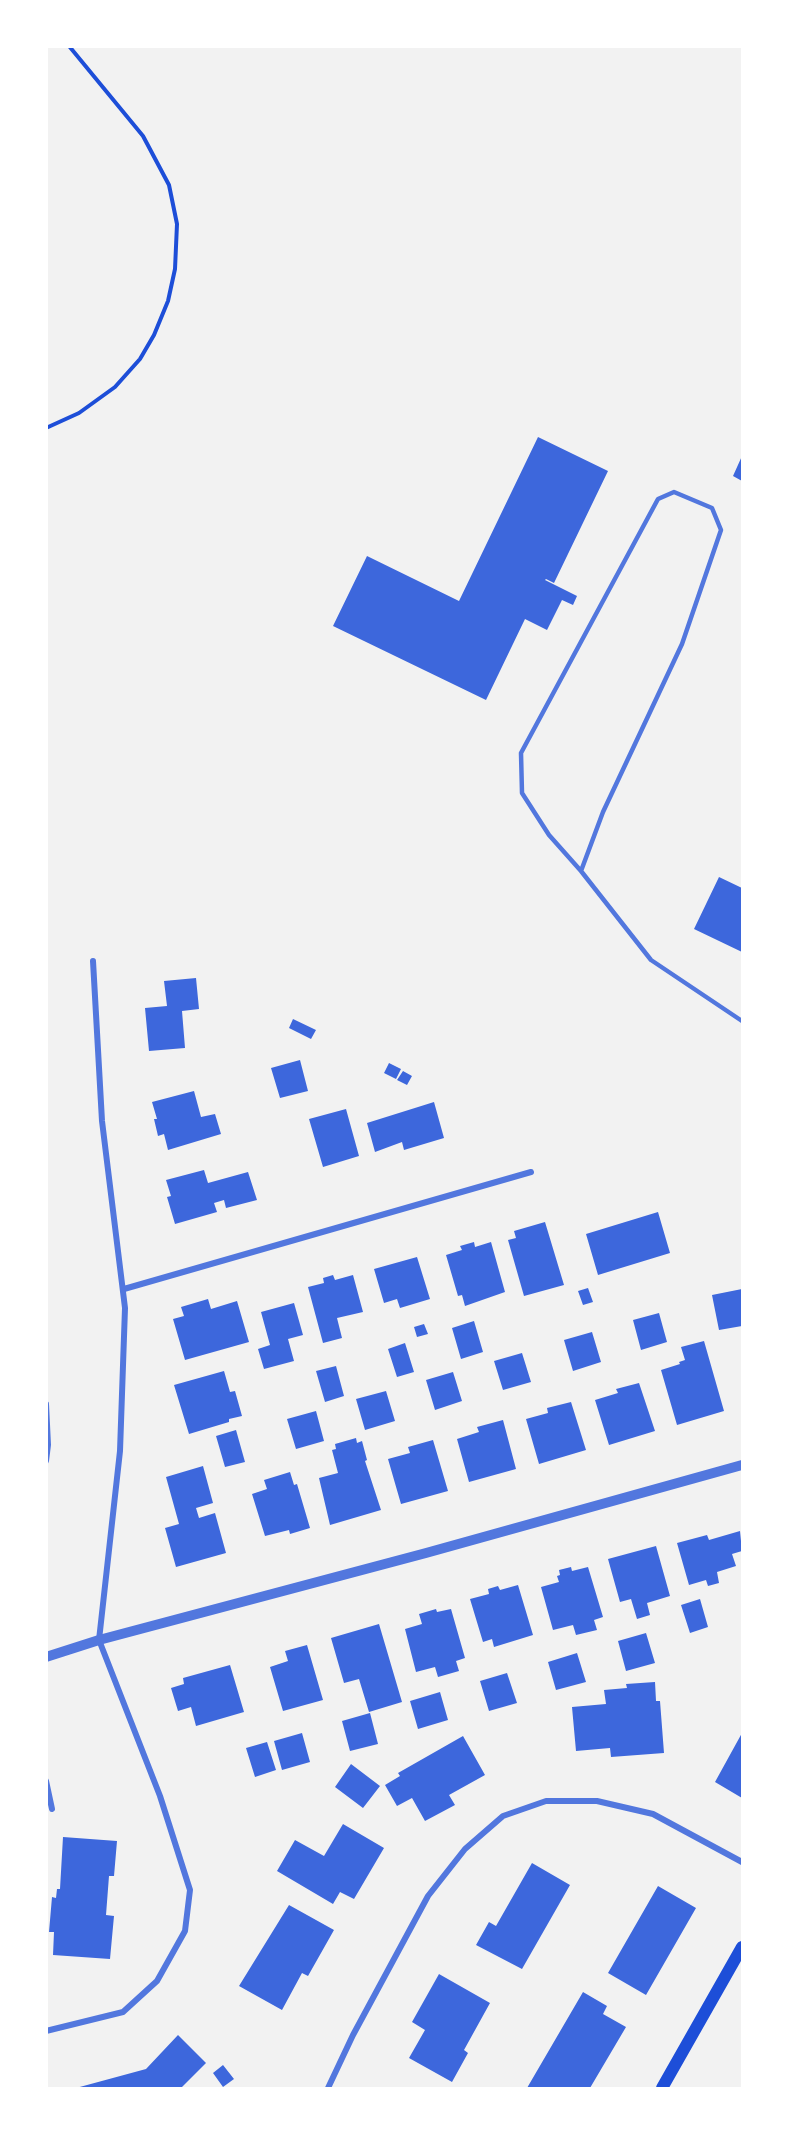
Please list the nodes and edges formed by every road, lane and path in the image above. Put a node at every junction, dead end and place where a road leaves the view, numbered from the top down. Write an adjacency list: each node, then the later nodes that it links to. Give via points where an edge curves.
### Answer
1 (69, 46): 2 (path, via 143,136 169,185 177,224 175,269 168,301 140,359 115,387 79,412)
2 (46, 428)
3 (581, 871): 3 (lane, via 549,835 522,793 521,753 658,499 674,492 712,508 721,530 682,644 603,812); 5 (lane, via 651,960)
4 (93, 961): 7 (street, via 102,1121)
5 (742, 1021)
6 (531, 1172): 7 (street)
7 (124, 1289): 11 (street, via 120,1451)
8 (46, 1404): 9 (street)
9 (46, 1461)
10 (742, 1465): 11 (street)
11 (99, 1640): 12 (street); 17 (street, via 160,1796 190,1890 185,1931 157,1981 123,2012)
12 (46, 1658)
13 (46, 1781): 14 (street)
14 (52, 1809)
15 (742, 1862): 18 (street, via 653,1814 597,1801 546,1801 502,1816 465,1849 429,1896)
16 (742, 1947): 19 (main road)
17 (46, 2031)
18 (328, 2088)
19 (662, 2088)

